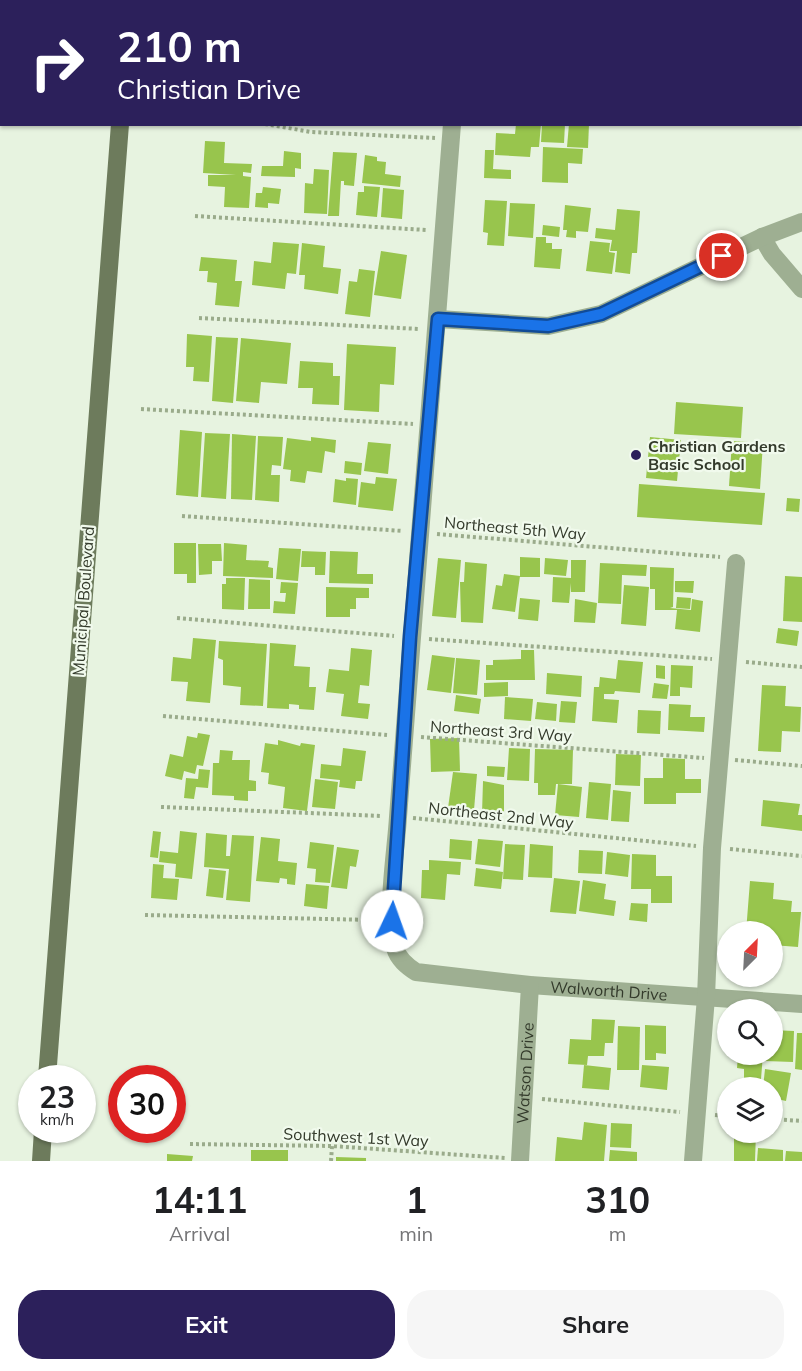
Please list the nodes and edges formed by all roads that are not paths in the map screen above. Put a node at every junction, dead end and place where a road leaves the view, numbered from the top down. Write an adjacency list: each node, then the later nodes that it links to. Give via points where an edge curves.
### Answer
1 (120, 126): 11 (main road, Municipal Boulevard)
2 (452, 131): 6 (street)
3 (802, 222): 4 (street)
4 (762, 237): 5 (street); 6 (street, via 601,314 548,326)
5 (802, 289)
6 (437, 325): 8 (street, Walworth Drive, via 410,637 392,921 395,949 402,962 416,972)
7 (736, 563): 9 (street, via 712,848)
8 (530, 985): 9 (street, Walworth Drive); 13 (street, Watson Drive)
9 (706, 997): 10 (street, Walworth Drive); 15 (street)
10 (802, 1004)
11 (48, 1065)
12 (42, 1143): 14 (main road)
13 (520, 1160)
14 (40, 1161)
15 (693, 1161)

